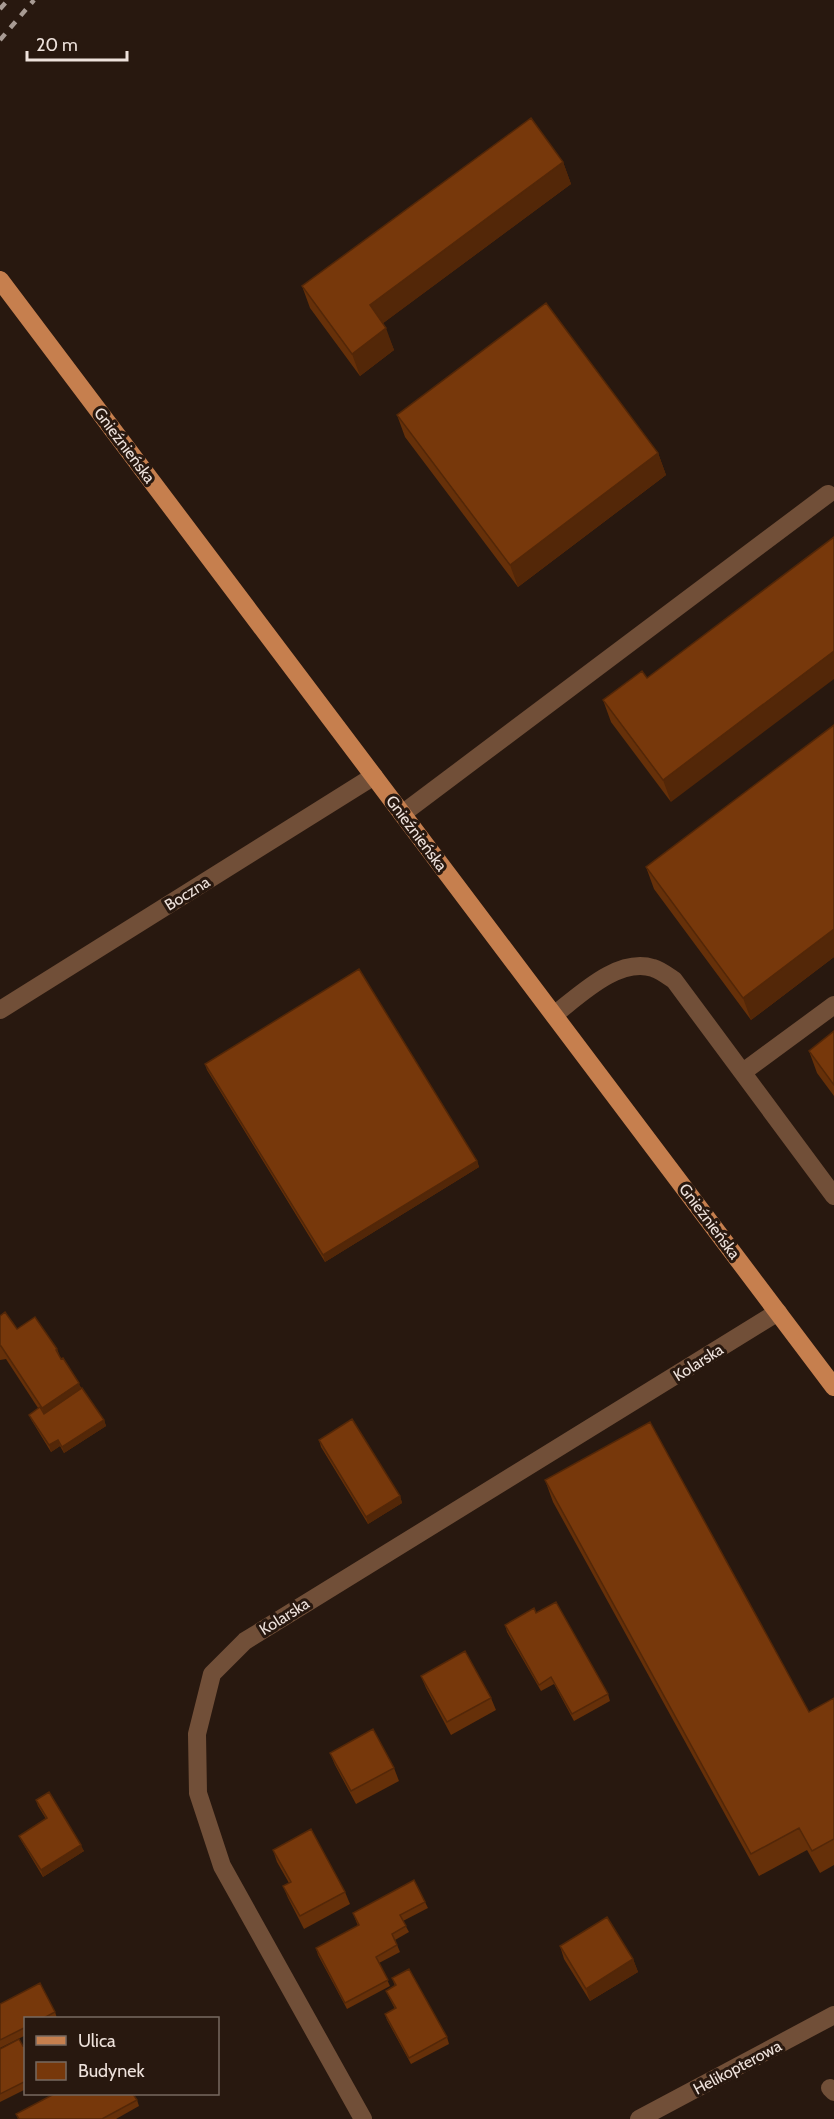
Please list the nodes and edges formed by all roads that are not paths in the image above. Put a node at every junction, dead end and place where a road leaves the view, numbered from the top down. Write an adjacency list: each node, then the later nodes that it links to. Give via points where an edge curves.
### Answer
1 (0, 280): 3 (main road, Gnieźnieńska)
2 (0, 302): 3 (street)
3 (19, 305): 5 (main road, Gnieźnieńska)
4 (828, 494): 6 (street)
5 (374, 776): 6 (main road, Gnieźnieńska); 8 (street, Boczna)
6 (402, 814): 9 (main road, Gnieźnieńska)
7 (834, 1005): 10 (street)
8 (0, 1010)
9 (554, 1015): 10 (street, via 612,972 632,966 653,968 674,980); 12 (main road, Gnieźnieńska)
10 (743, 1072): 11 (street)
11 (834, 1196)
12 (778, 1312): 13 (main road, Gnieźnieńska); 15 (street, Kolarska, via 244,1641 212,1674 197,1734 198,1793 222,1866)
13 (834, 1387)
14 (834, 2015): 16 (street, Helikopterowa)
15 (363, 2119)
16 (639, 2119)

